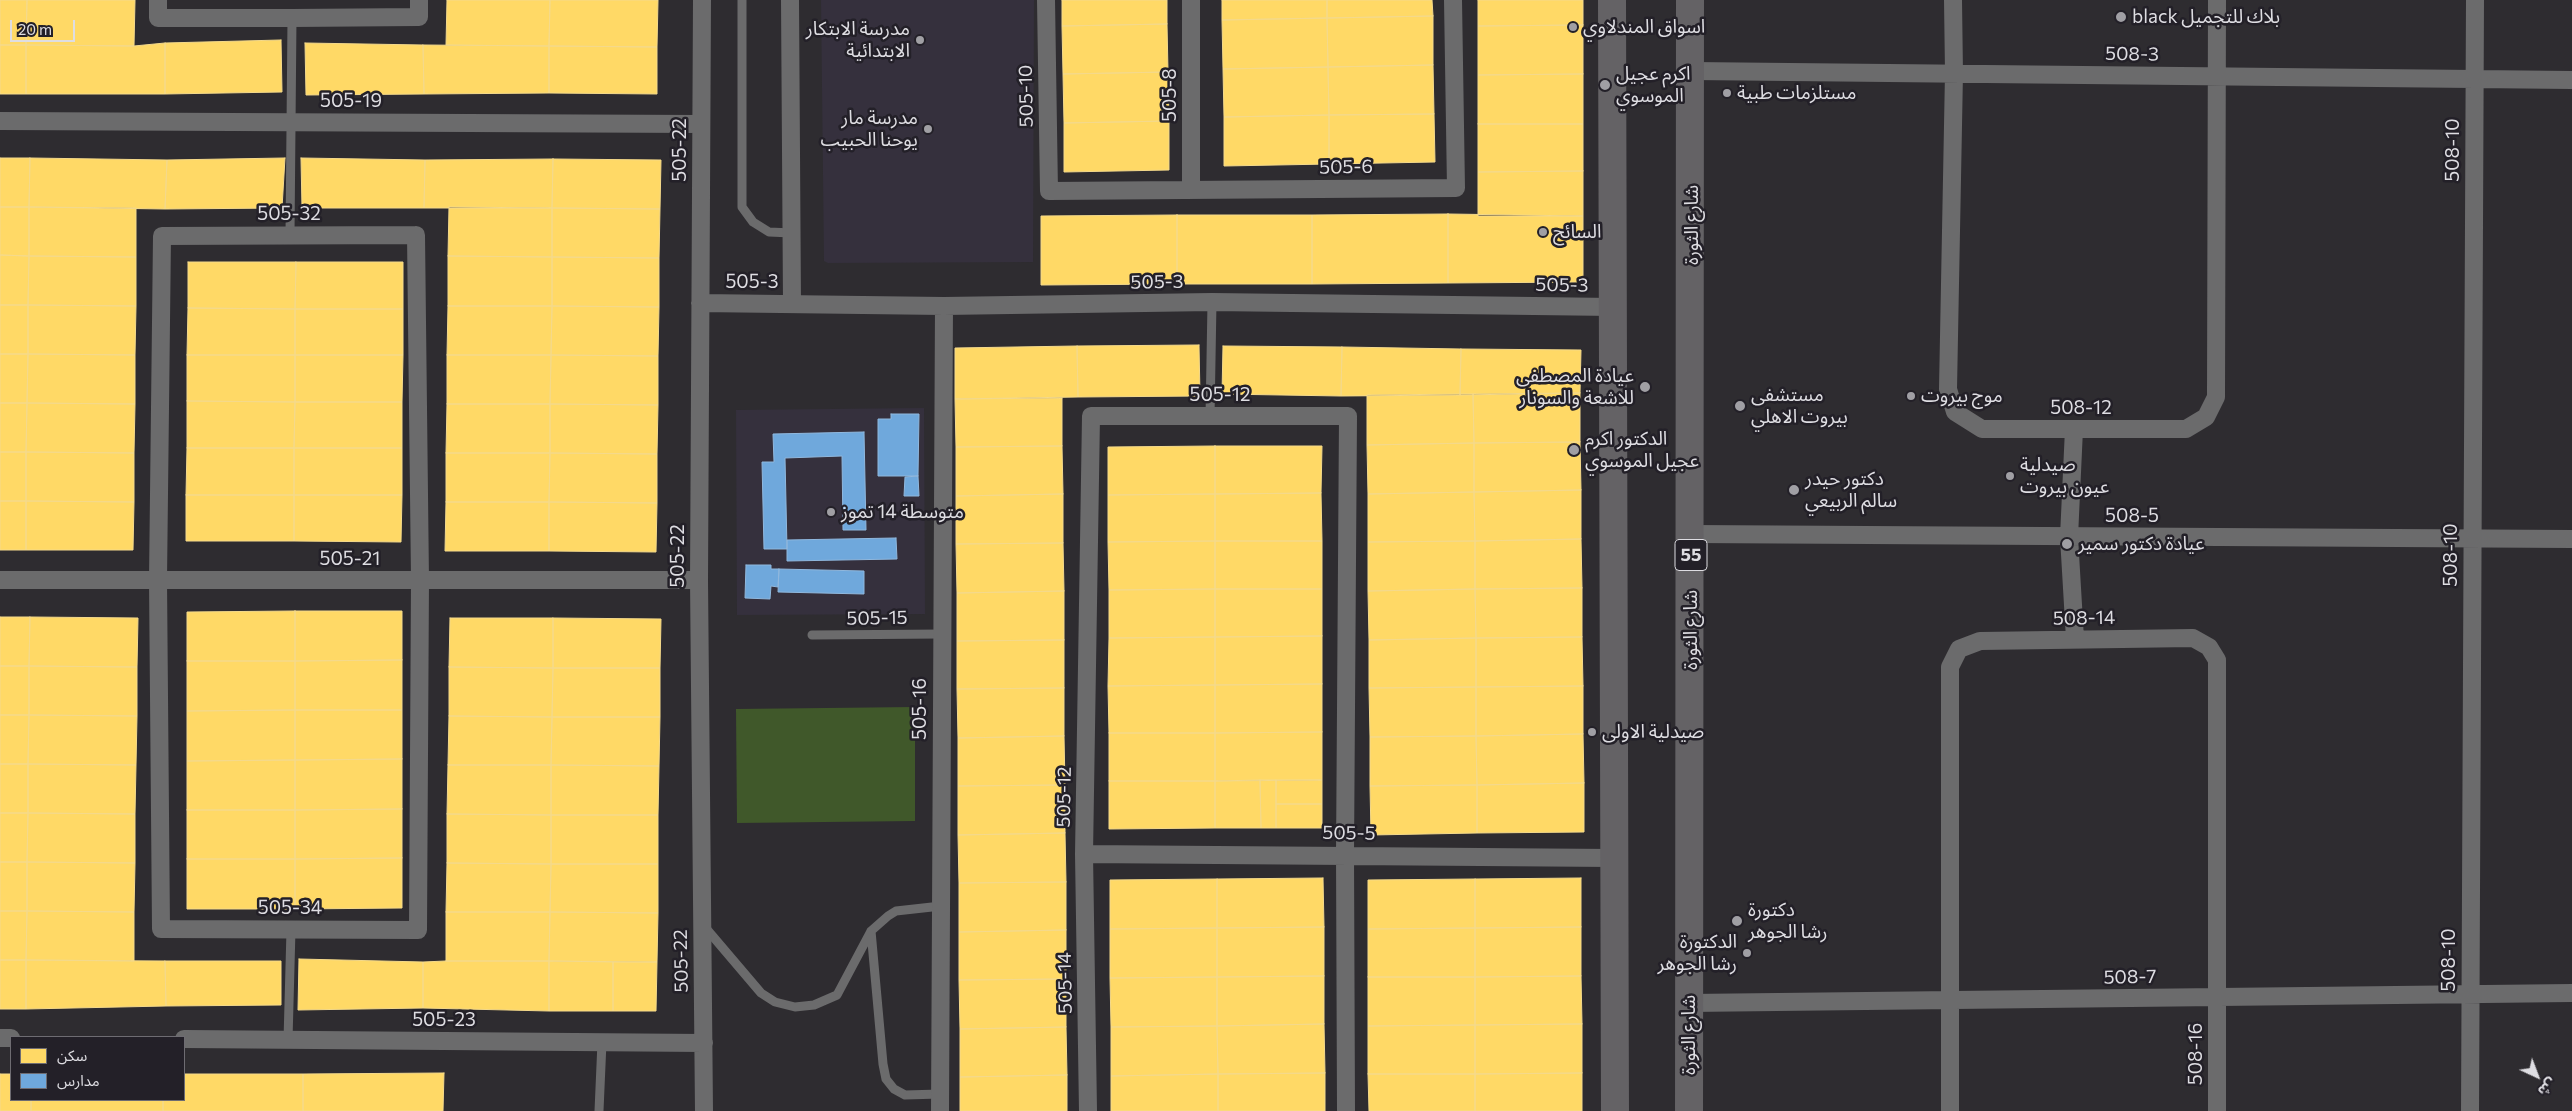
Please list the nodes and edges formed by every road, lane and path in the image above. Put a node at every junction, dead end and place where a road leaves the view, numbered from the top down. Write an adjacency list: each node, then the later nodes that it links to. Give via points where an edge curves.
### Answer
1 (158, 0): 14 (street, via 158,18)
2 (419, 0): 14 (street, via 419,17)
3 (702, 0): 22 (street, 505-22)
4 (742, 0): 25 (lane, via 742,207 753,222 769,232)
5 (790, 0): 25 (street)
6 (1046, 0): 24 (street, 505-10)
7 (1191, 0): 23 (street, 505-8)
8 (1453, 0): 23 (street, 505-6, via 1456,188)
9 (1612, 0): 31 (main road)
10 (1690, 0): 15 (main road, شارع الثورة / 55)
11 (1953, 0): 16 (street)
12 (2217, 0): 17 (street)
13 (2475, 0): 18 (street, 508-10)
14 (292, 18): 21 (lane)
15 (1692, 70): 16 (street, 508-3); 34 (main road, شارع الثورة / 55)
16 (1954, 73): 17 (street, 508-3); 33 (street, 508-12, via 1950,397 1956,412 1982,430)
17 (2217, 76): 18 (street, 508-3); 33 (street, 508-12, via 2216,397 2206,417 2186,429)
18 (2474, 79): 19 (street, 508-3); 36 (street, 508-10)
19 (2572, 80)
20 (0, 121): 21 (street, 505-19)
21 (291, 122): 22 (street, 505-19); 26 (lane)
22 (701, 124): 28 (street, 505-22)
23 (1191, 190): 24 (street, 505-6)
24 (1049, 191)
25 (792, 233): 29 (street)
26 (290, 235): 39 (street, 505-32, via 162,236); 40 (street, 505-32, via 416,235)
27 (1212, 302): 30 (street, 505-3); 31 (street, 505-3); 32 (lane)
28 (700, 303): 29 (street, 505-3); 41 (street, 505-22)
29 (792, 303): 30 (street, 505-3)
30 (944, 306): 42 (street, 505-16)
31 (1614, 307): 47 (main road)
32 (1210, 417): 45 (street, 505-12, via 1091,416); 46 (street, 505-12, via 1348,416)
33 (2074, 429): 35 (street)
34 (1691, 534): 35 (street, 508-5); 56 (main road, شارع الثورة / 55)
35 (2069, 536): 36 (street, 508-5); 44 (street)
36 (2472, 539): 37 (street, 508-5); 53 (street, 508-10)
37 (2572, 539)
38 (0, 580): 39 (street, 505-21)
39 (158, 580): 40 (street, 505-21); 50 (street, 505-34, via 161,929)
40 (420, 580): 41 (street, 505-21); 50 (street, 505-34, via 418,930)
41 (699, 580): 49 (street, 505-22)
42 (942, 634): 43 (lane, 505-15); 48 (street, 505-16)
43 (812, 635)
44 (2074, 640): 54 (street, 508-14, via 2193,638 2209,647 2217,660); 55 (street, 508-14, via 1980,641 1959,650 1950,668)
45 (1084, 854): 46 (street, 505-5); 64 (street, 505-14)
46 (1345, 854): 47 (street, 505-5); 65 (street)
47 (1612, 858): 66 (main road)
48 (941, 906): 51 (lane, via 896,911); 61 (street, 505-16)
49 (702, 924): 51 (lane, via 761,993 775,1002 795,1007 814,1005 837,995); 60 (street, 505-22)
50 (291, 930): 58 (lane)
51 (871, 931): 61 (lane, via 886,1079 905,1095)
52 (2572, 993): 53 (street, 508-7)
53 (2470, 994): 54 (street, 508-7); 70 (street, 508-10)
54 (2217, 997): 55 (street, 508-7); 69 (street, 508-16)
55 (1950, 1000): 56 (street, 508-7); 68 (street)
56 (1689, 1003): 67 (main road, شارع الثورة / 55)
57 (185, 1039): 58 (street, 505-23)
58 (288, 1040): 59 (street, 505-23)
59 (602, 1042): 60 (street, 505-23); 62 (lane)
60 (704, 1043): 63 (street, 505-22)
61 (940, 1103)
62 (600, 1111)
63 (704, 1111)
64 (1088, 1111)
65 (1346, 1111)
66 (1615, 1111)
67 (1689, 1111)
68 (1950, 1111)
69 (2218, 1111)
70 (2470, 1111)

